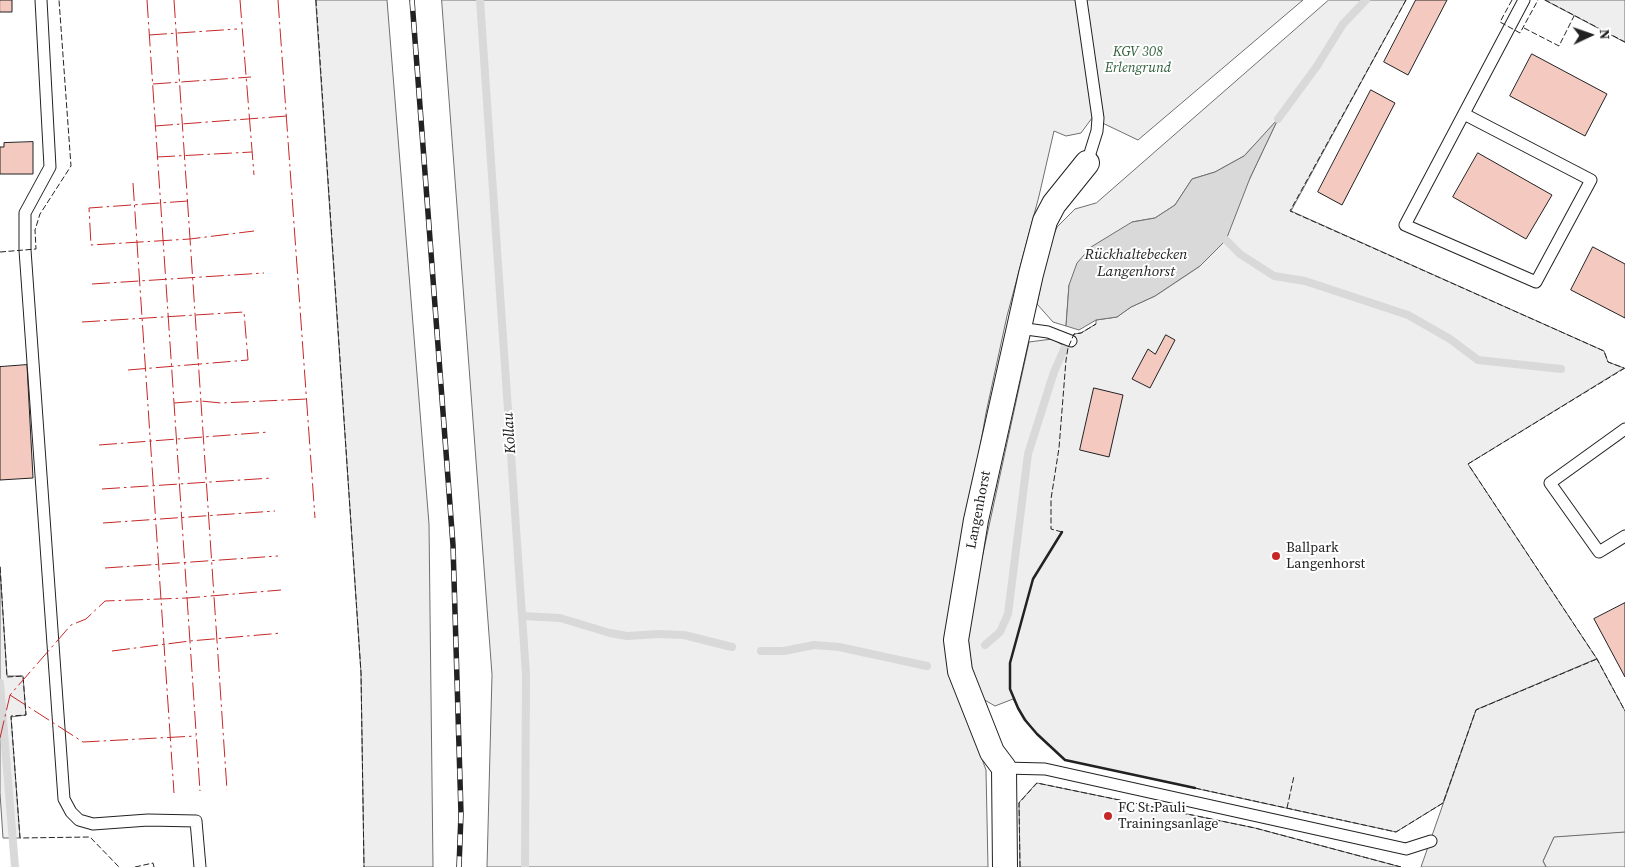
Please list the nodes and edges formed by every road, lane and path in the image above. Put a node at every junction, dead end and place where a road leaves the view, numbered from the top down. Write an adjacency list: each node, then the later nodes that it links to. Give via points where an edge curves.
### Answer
1 (41, 0): 12 (lane, via 50,168 25,213 25,250 64,799 79,820 94,824 196,821)
2 (1081, 0): 5 (lane, via 1098,118)
3 (1524, 0): 4 (lane)
4 (1464, 114): 4 (lane, via 1405,225 1536,282 1591,180)
5 (1087, 162): 6 (street, Langenhorst, via 1054,204 1045,221)
6 (1019, 328): 7 (lane, via 1048,332); 10 (street, Langenhorst, via 976,520 956,640 960,671 992,752)
7 (1071, 341)
8 (1625, 429): 9 (lane, via 1550,483 1598,552)
9 (1625, 536)
10 (1004, 768): 11 (lane, via 1045,769 1406,849); 13 (street)
11 (1430, 841)
12 (200, 867)
13 (1005, 867)

